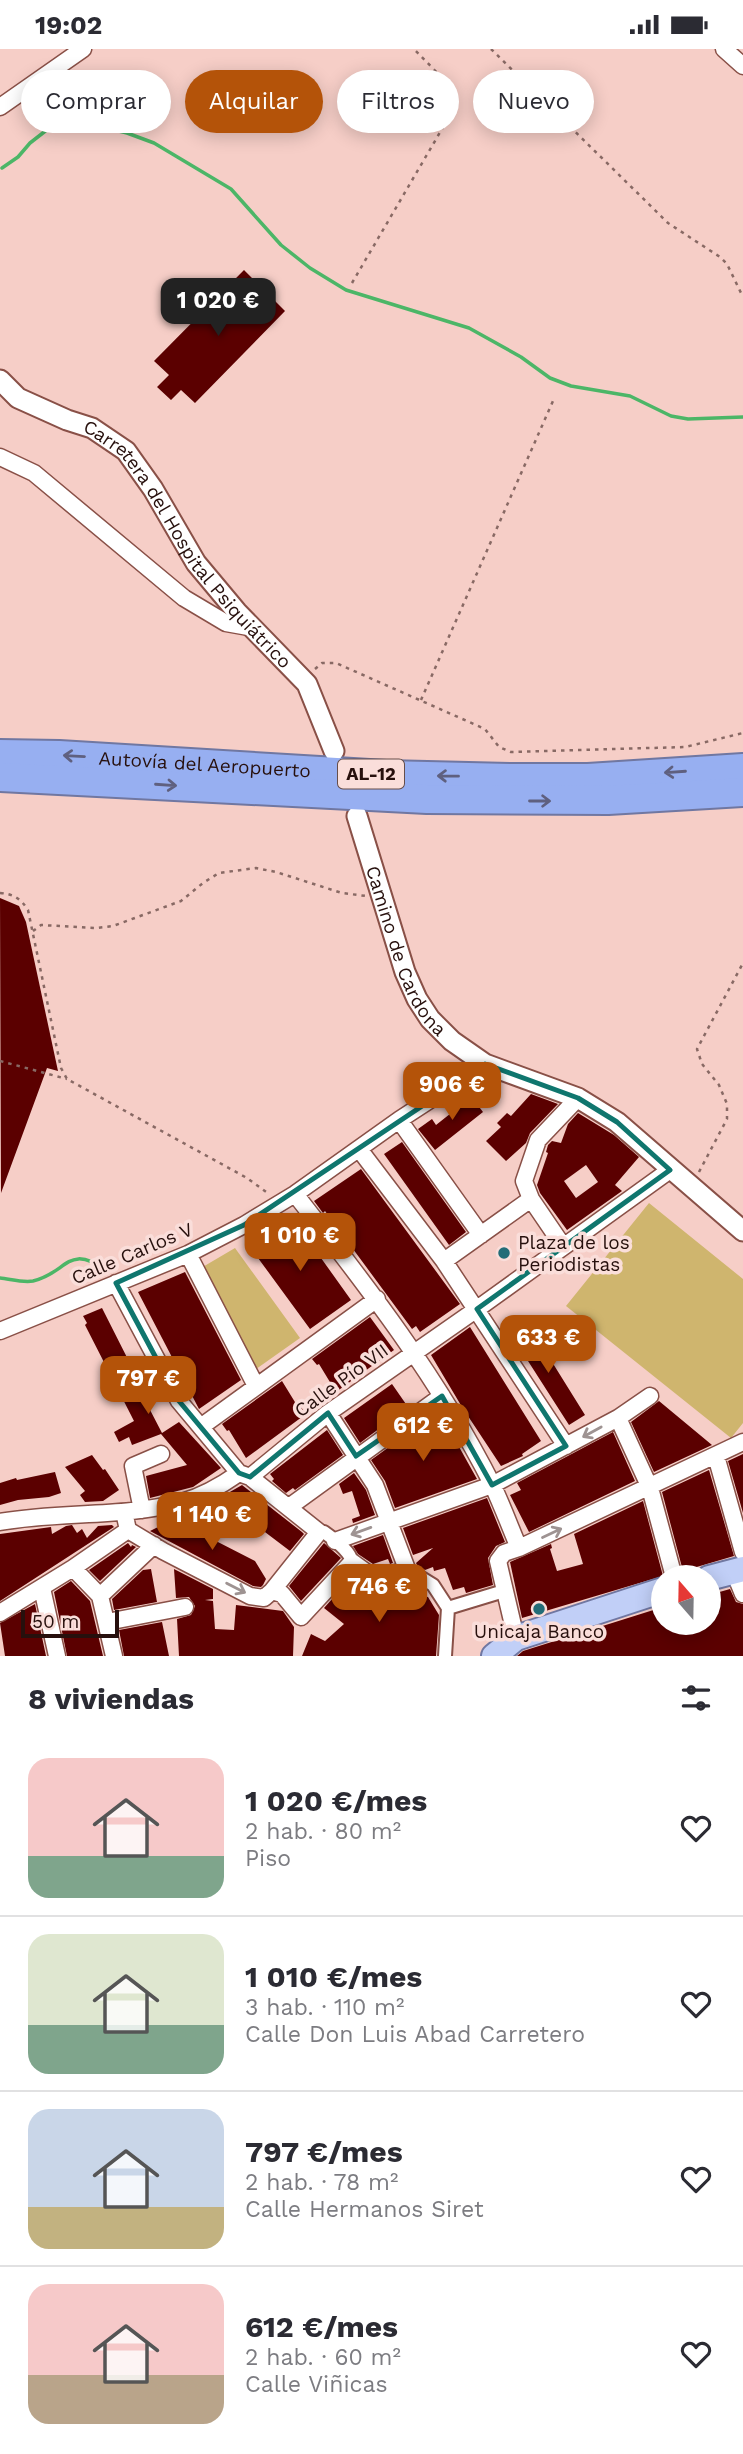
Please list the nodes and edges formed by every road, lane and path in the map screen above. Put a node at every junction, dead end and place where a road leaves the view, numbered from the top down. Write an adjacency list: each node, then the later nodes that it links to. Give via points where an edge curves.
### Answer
1 (83, 49): 6 (street)
2 (414, 49): 7 (path, via 453,89 456,105)
3 (491, 49): 8 (path, via 668,223 720,257)
4 (724, 49): 5 (street)
5 (743, 66)
6 (0, 107)
7 (352, 283)
8 (743, 297)
9 (0, 380): 12 (street, Carretera del Hospital Psiquiátrico, via 18,398 92,428 126,451 195,563)
10 (553, 401): 14 (path)
11 (0, 457): 12 (street, via 34,473 184,598 226,623)
12 (254, 628): 13 (street, Carretera del Hospital Psiquiátrico)
13 (307, 684): 14 (path, via 322,663 336,663); 16 (street, Carretera del Hospital Psiquiátrico)
14 (421, 700): 15 (path, via 485,729 499,747 512,752 685,747)
15 (743, 733)
16 (334, 751)
17 (0, 754): 18 (highway, Autovía del Aeropuerto / AL-12, one-way to 17, via 510,778)
18 (743, 768)
19 (0, 777): 20 (highway, Autovía del Aeropuerto / AL-12, one-way to 20, via 440,800 608,800)
20 (743, 792)
21 (357, 816): 23 (street, Camino de Cardona)
22 (0, 893): 24 (path, via 11,893 23,902)
23 (384, 898): 24 (path, via 342,893 256,868 219,873 181,901 113,926 41,925); 27 (street, Camino de Cardona, via 417,999 452,1041)
24 (33, 931): 28 (path)
25 (743, 963): 33 (path, via 697,1049 702,1065 719,1085 727,1119)
26 (0, 1061): 28 (path)
27 (485, 1064): 29 (street, Camino de Cardona); 30 (street, Calle Carlos V)
28 (67, 1080): 34 (path)
29 (578, 1098): 32 (street, Camino de Cardona, via 617,1122); 35 (street, via 538,1140 524,1181)
30 (399, 1120): 31 (street, Calle Carlos V); 37 (street)
31 (359, 1149): 34 (street, Calle Carlos V); 40 (street)
32 (670, 1170): 33 (street, Camino de Cardona); 38 (street, Calle Pío VII)
33 (691, 1187): 36 (street, Camino de Cardona)
34 (288, 1198): 39 (street, Calle Carlos V); 42 (street)
35 (531, 1199): 37 (street); 38 (street)
36 (743, 1230)
37 (481, 1235): 40 (street)
38 (563, 1246): 43 (street, Calle Pío VII)
39 (188, 1254): 41 (street, Calle Carlos V); 46 (street)
40 (444, 1261): 43 (street)
41 (116, 1283): 44 (street, Calle Carlos V); 51 (street, via 179,1401)
42 (377, 1299): 45 (street); 46 (street)
43 (477, 1309): 45 (street, Calle Pío VII); 53 (street)
44 (0, 1331)
45 (415, 1352): 47 (street); 49 (street, Calle Pío VII)
46 (256, 1386): 51 (street)
47 (442, 1395): 55 (street); 58 (street)
48 (650, 1396): 50 (street)
49 (328, 1413): 55 (street); 57 (street, Calle Pío VII)
50 (618, 1418): 53 (street, one-way to 53); 59 (street)
51 (202, 1426): 57 (street)
52 (743, 1442): 56 (street)
53 (566, 1446): 58 (street)
54 (161, 1454): 61 (street, via 133,1466)
55 (356, 1456): 60 (street); 63 (street)
56 (716, 1456): 59 (street); 74 (street)
57 (244, 1475): 60 (street); 61 (street, Calle Pío VII, via 183,1502)
58 (492, 1485): 63 (street); 69 (street)
59 (650, 1488): 69 (street, one-way to 59); 71 (street)
60 (289, 1507): 66 (street)
61 (142, 1510): 62 (street, Calle Pío VII)
62 (124, 1512): 64 (street, Calle Pío VII); 65 (street)
63 (390, 1520): 67 (street, one-way to 67); 73 (street)
64 (0, 1522)
65 (128, 1530): 68 (street); 72 (street)
66 (319, 1532): 67 (street); 77 (street)
67 (335, 1541): 70 (street)
68 (154, 1545): 77 (street, one-way to 77, via 250,1595 264,1598); 80 (street)
69 (519, 1548): 78 (street, via 503,1553 498,1561)
70 (352, 1562): 73 (street, via 377,1580); 77 (street, via 301,1617 282,1594)
71 (671, 1565)
72 (73, 1568): 76 (street); 80 (street)
73 (407, 1569): 82 (street, via 433,1585)
74 (741, 1572): 75 (main road)
75 (721, 1576)
76 (41, 1588): 83 (street); 86 (street)
77 (272, 1591)
78 (504, 1591): 82 (street); 85 (street)
79 (651, 1594): 85 (main road)
80 (100, 1597): 84 (street)
81 (185, 1607): 84 (street)
82 (448, 1608): 88 (street)
83 (0, 1613)
84 (107, 1622): 87 (street)
85 (516, 1638): 89 (main road)
86 (57, 1656)
87 (114, 1656)
88 (445, 1656)
89 (494, 1656)

